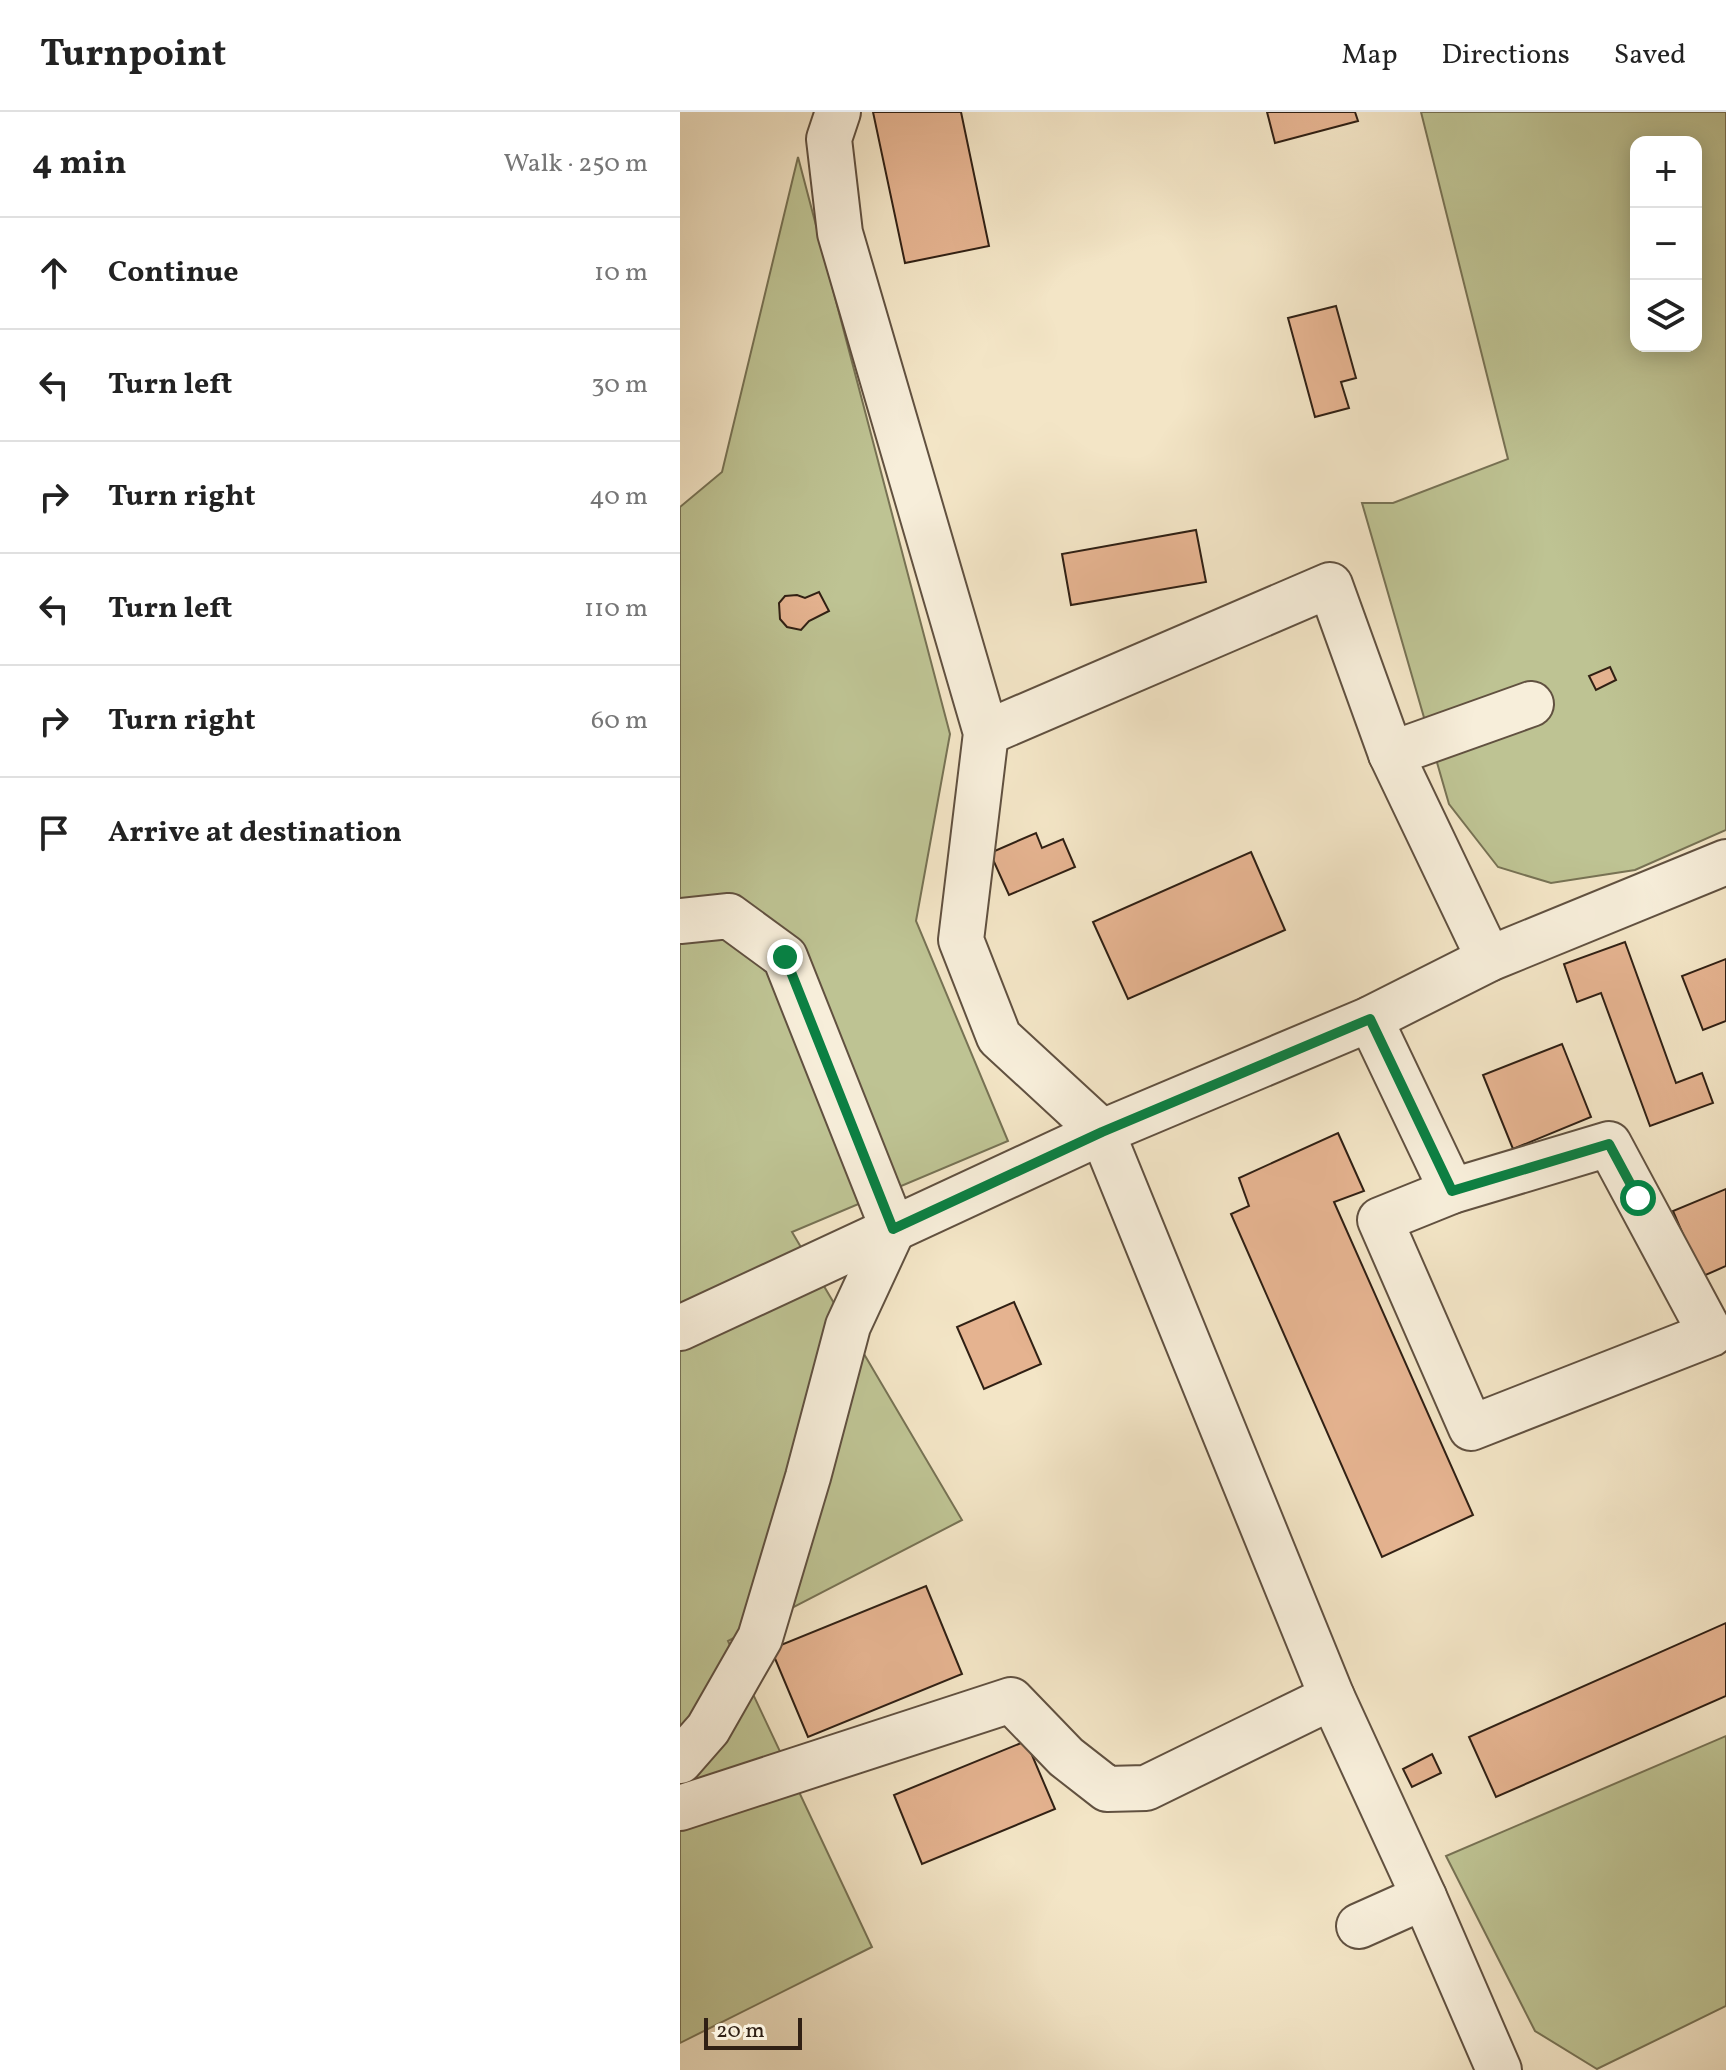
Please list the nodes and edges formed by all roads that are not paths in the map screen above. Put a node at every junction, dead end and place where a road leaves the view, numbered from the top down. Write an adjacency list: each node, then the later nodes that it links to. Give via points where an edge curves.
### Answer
1 (838, 112): 3 (lane, via 829,139 840,233)
2 (1531, 704): 4 (lane)
3 (986, 733): 4 (lane, via 1330,585); 9 (lane, via 961,940 999,1037)
4 (1391, 754): 7 (lane)
5 (1726, 862): 7 (lane)
6 (680, 921): 11 (lane, via 729,916 785,957)
7 (1489, 959): 8 (lane)
8 (1370, 1019): 9 (lane); 10 (lane)
9 (1102, 1132): 11 (lane); 13 (lane)
10 (1452, 1191): 10 (lane, via 1380,1220 1471,1428 1711,1334 1609,1144)
11 (893, 1229): 12 (lane); 14 (lane, via 848,1326 760,1638 708,1729)
12 (680, 1328)
13 (1332, 1697): 15 (lane, via 1146,1788 1107,1789 1066,1757 1011,1700); 16 (lane)
14 (680, 1761)
15 (680, 1808)
16 (1424, 1897): 17 (lane); 18 (lane)
17 (1359, 1926)
18 (1499, 2070)

